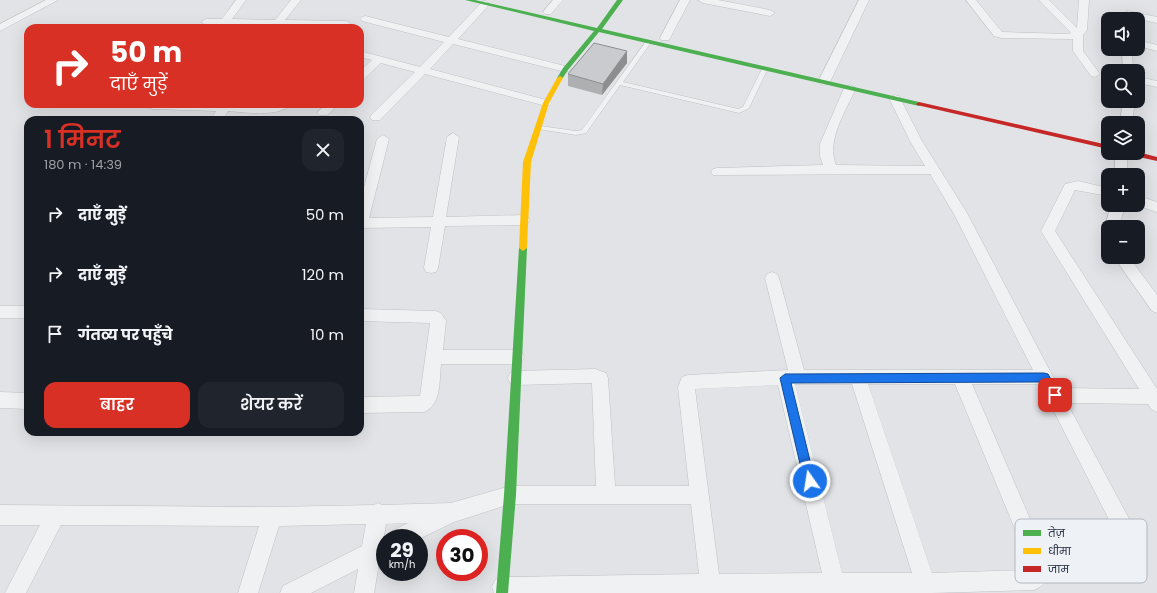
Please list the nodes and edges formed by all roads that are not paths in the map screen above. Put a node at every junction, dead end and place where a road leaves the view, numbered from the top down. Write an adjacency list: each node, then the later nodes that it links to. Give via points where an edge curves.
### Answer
1 (53, 0): 25 (street)
2 (241, 0): 21 (street)
3 (296, 0): 23 (street)
4 (468, 0): 14 (main road)
5 (496, 0): 15 (main road)
6 (558, 0): 15 (street)
7 (620, 0): 24 (main road)
8 (685, 0): 27 (street)
9 (703, 0): 16 (street)
10 (864, 0): 39 (street)
11 (971, 0): 26 (street, via 1001,35)
12 (1044, 0): 26 (street)
13 (1084, 0): 26 (street, via 1082,30)
14 (485, 4): 24 (main road); 28 (street)
15 (548, 12): 24 (main road)
16 (770, 13)
17 (1145, 17): 19 (street)
18 (365, 19): 28 (street)
19 (1157, 20)
20 (206, 22): 21 (street)
21 (225, 22): 22 (street)
22 (250, 24)
23 (278, 24)
24 (601, 27): 27 (main road); 29 (main road); 35 (main road)
25 (0, 28)
26 (1078, 35): 38 (street, via 1078,51)
27 (665, 38): 39 (main road)
28 (450, 41): 35 (street); 36 (street)
29 (649, 41): 34 (main road); 41 (lane)
30 (1145, 45): 31 (street)
31 (1157, 48)
32 (364, 55): 33 (street)
33 (379, 59): 36 (street); 37 (street)
34 (765, 68): 39 (main road); 41 (lane, via 746,108 739,111)
35 (565, 69): 45 (main road)
36 (423, 70): 45 (street); 50 (street)
37 (364, 74)
38 (1094, 74)
39 (826, 79): 43 (main road); 53 (main road)
40 (1145, 81): 42 (street)
41 (619, 83): 51 (lane, via 583,133)
42 (1157, 84)
43 (850, 88): 44 (main road); 60 (street, via 826,144 826,156)
44 (895, 98): 55 (main road); 61 (street, via 916,141)
45 (546, 103): 51 (main road)
46 (258, 108): 47 (street)
47 (280, 108)
48 (329, 108): 49 (street)
49 (323, 113)
50 (376, 117)
51 (540, 128): 67 (main road, via 527,162)
52 (453, 137): 68 (street)
53 (1101, 138)
54 (383, 139): 66 (street)
55 (1101, 145)
56 (1145, 148): 57 (main road)
57 (1157, 151)
58 (1145, 156): 59 (main road)
59 (1157, 158)
60 (831, 169): 61 (street); 62 (street)
61 (935, 170): 79 (street, via 960,213)
62 (717, 172)
63 (1101, 190): 86 (street, via 1078,185 1070,187 1048,231)
64 (1145, 203): 65 (street)
65 (1157, 207)
66 (364, 212)
67 (523, 220): 68 (street); 78 (main road)
68 (438, 222): 69 (street); 71 (street)
69 (364, 223)
70 (1126, 264): 73 (street)
71 (431, 268)
72 (772, 278): 81 (street)
73 (1157, 307)
74 (24, 312): 75 (street)
75 (2, 315)
76 (364, 315): 77 (street, via 436,317 438,321)
77 (434, 357): 78 (street); 88 (street, via 428,400 424,404)
78 (516, 357): 80 (main road)
79 (1044, 377): 83 (street); 84 (street)
80 (516, 378): 89 (street, via 600,378); 90 (main road)
81 (792, 378): 82 (street); 91 (street, via 688,382 686,387); 104 (street)
82 (858, 378): 83 (street); 105 (street)
83 (961, 378): 97 (street)
84 (1055, 395): 86 (street); 98 (street)
85 (0, 400): 87 (street)
86 (1156, 400)
87 (24, 401)
88 (364, 405)
89 (606, 494): 90 (street); 91 (street)
90 (510, 495): 93 (street); 108 (main road)
91 (700, 495): 106 (street)
92 (378, 513): 93 (street); 96 (street); 99 (street)
93 (451, 513): 100 (street)
94 (0, 515): 95 (street)
95 (56, 515): 96 (street); 110 (street)
96 (272, 517): 111 (street)
97 (1020, 519)
98 (1119, 519)
99 (378, 529)
100 (418, 529)
101 (376, 550): 112 (street)
102 (376, 557): 113 (street)
103 (1015, 581): 105 (street)
104 (834, 583): 105 (street); 107 (street)
105 (925, 583)
106 (710, 584): 107 (street); 109 (street)
107 (776, 588)
108 (502, 590): 109 (street)
109 (600, 590)
110 (15, 593)
111 (248, 593)
112 (290, 593)
113 (364, 593)

